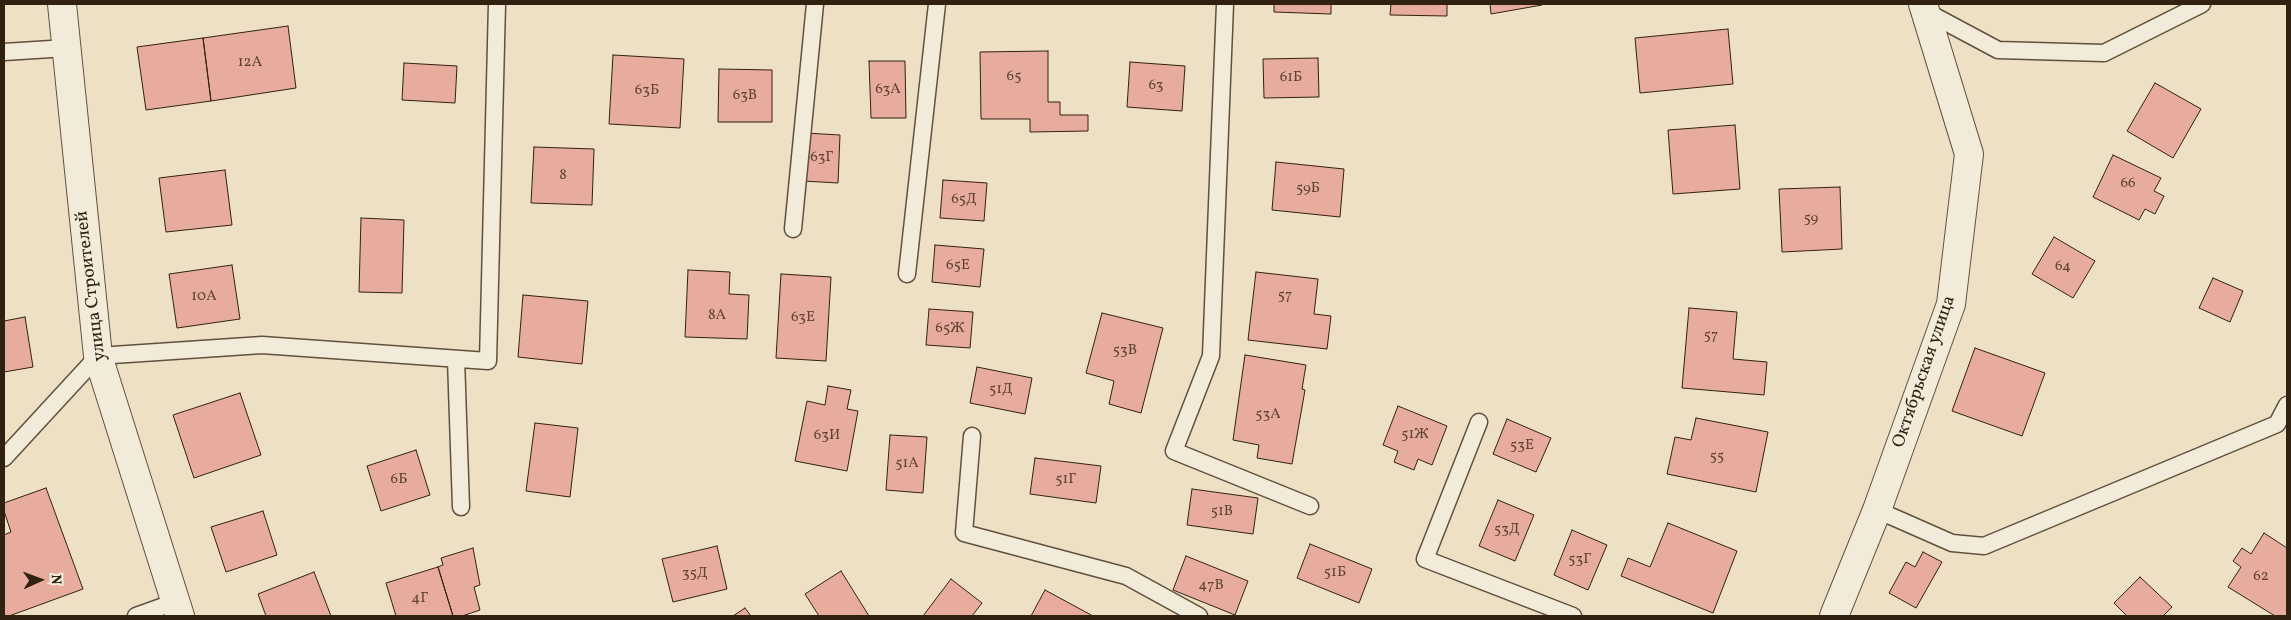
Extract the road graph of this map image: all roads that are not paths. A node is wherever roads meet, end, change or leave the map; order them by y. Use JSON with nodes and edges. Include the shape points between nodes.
{"nodes":[{"id":1,"x":62,"y":4,"type":"edge"},
{"id":2,"x":497,"y":4,"type":"edge"},
{"id":3,"x":814,"y":4,"type":"edge"},
{"id":4,"x":937,"y":4,"type":"edge"},
{"id":5,"x":1225,"y":4,"type":"edge"},
{"id":6,"x":2202,"y":4,"type":"edge"},
{"id":7,"x":1924,"y":7,"type":"edge"},
{"id":8,"x":66,"y":48,"type":"junction"},
{"id":9,"x":4,"y":52,"type":"edge"},
{"id":10,"x":793,"y":229,"type":"dead end"},
{"id":11,"x":908,"y":274,"type":"dead end"},
{"id":12,"x":98,"y":356,"type":"junction"},
{"id":13,"x":456,"y":359,"type":"junction"},
{"id":14,"x":2287,"y":405,"type":"edge"},
{"id":15,"x":1478,"y":422,"type":"dead end"},
{"id":16,"x":972,"y":436,"type":"dead end"},
{"id":17,"x":4,"y":458,"type":"edge"},
{"id":18,"x":1310,"y":506,"type":"dead end"},
{"id":19,"x":461,"y":508,"type":"dead end"},
{"id":20,"x":1877,"y":510,"type":"junction"},
{"id":21,"x":177,"y":609,"type":"edge"},
{"id":22,"x":136,"y":616,"type":"edge"},
{"id":23,"x":1198,"y":616,"type":"edge"},
{"id":24,"x":1573,"y":616,"type":"edge"},
{"id":25,"x":1834,"y":616,"type":"edge"}],
"edges":[{"from":1,"to":8,"type":"street","name":"улица Строителей"},
{"from":2,"to":13,"type":"lane","via":[[488,362]]},
{"from":3,"to":10,"type":"lane"},
{"from":4,"to":11,"type":"lane"},
{"from":5,"to":18,"type":"lane","via":[[1211,356],[1174,451]]},
{"from":6,"to":7,"type":"lane","via":[[2104,53],[1998,50]]},
{"from":7,"to":20,"type":"street","name":"Октябрьская улица","via":[[1969,154],[1951,304]]},
{"from":8,"to":9,"type":"lane"},
{"from":8,"to":12,"type":"street","name":"улица Строителей"},
{"from":12,"to":13,"type":"lane","via":[[262,345]]},
{"from":12,"to":17,"type":"lane"},
{"from":12,"to":21,"type":"street","name":"улица Строителей"},
{"from":13,"to":19,"type":"lane"},
{"from":14,"to":20,"type":"lane","via":[[2277,424],[1984,546],[1952,544]]},
{"from":15,"to":24,"type":"lane","via":[[1425,559]]},
{"from":16,"to":23,"type":"lane","via":[[964,533],[1126,576]]},
{"from":20,"to":25,"type":"street","name":"Октябрьская улица"},
{"from":21,"to":22,"type":"lane"}]}
